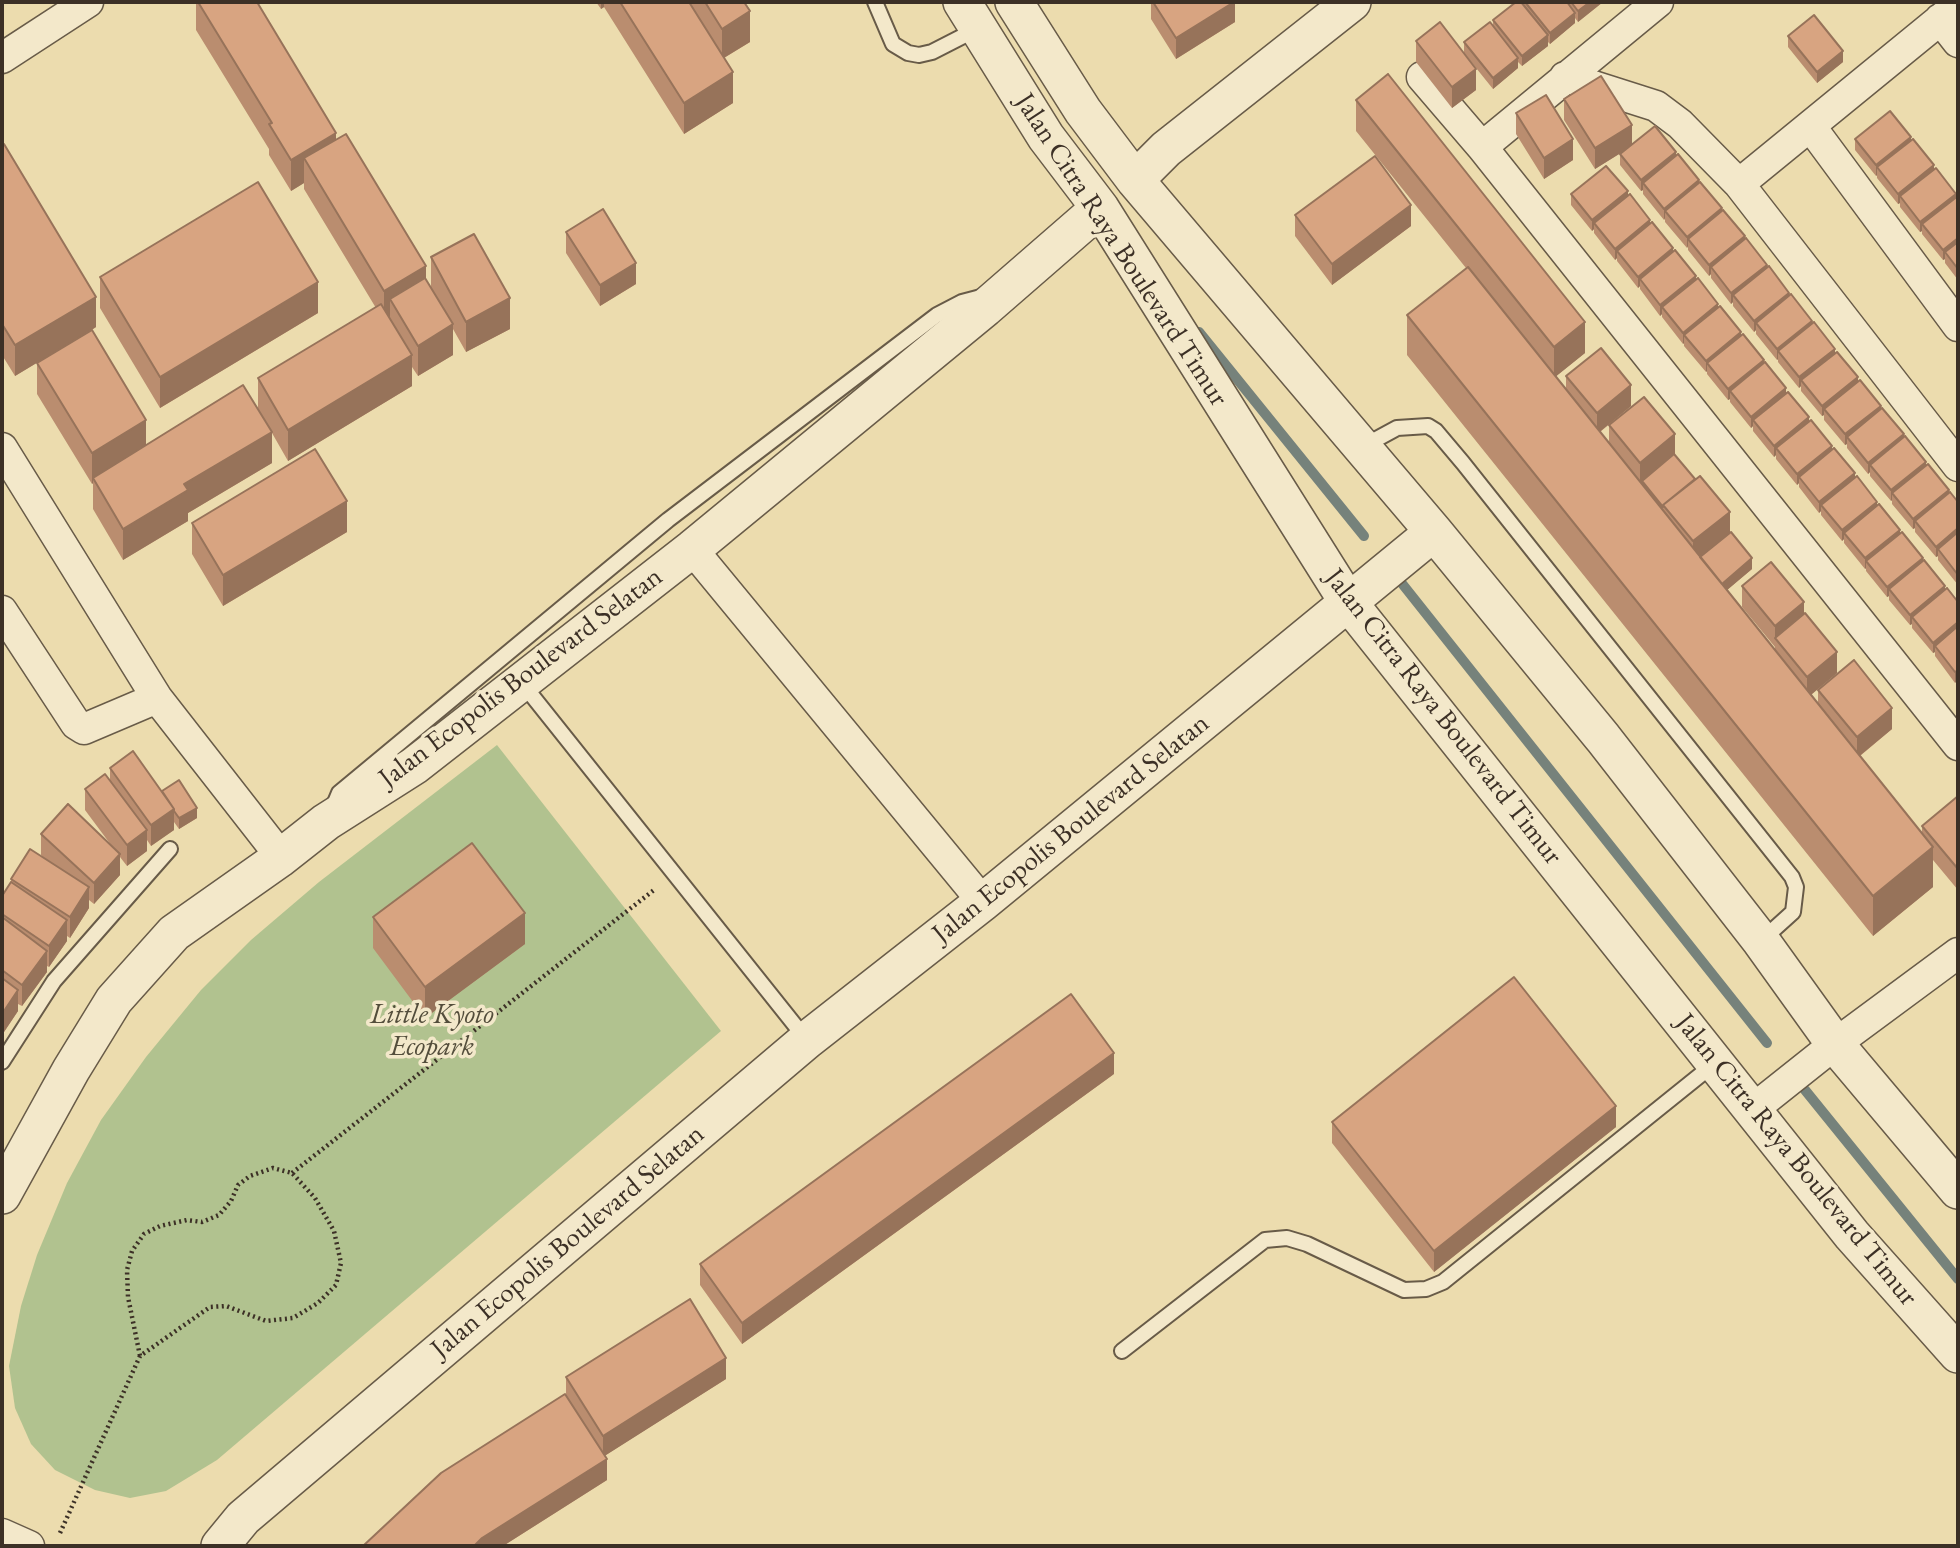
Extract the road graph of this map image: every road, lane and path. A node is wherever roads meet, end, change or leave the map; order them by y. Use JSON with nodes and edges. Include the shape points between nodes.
{"nodes":[{"id":1,"x":88,"y":2,"type":"edge"},
{"id":2,"x":875,"y":2,"type":"edge"},
{"id":3,"x":1014,"y":2,"type":"edge"},
{"id":4,"x":1352,"y":2,"type":"edge"},
{"id":5,"x":1658,"y":2,"type":"edge"},
{"id":6,"x":969,"y":15,"type":"edge"},
{"id":7,"x":1952,"y":22,"type":"edge"},
{"id":8,"x":2,"y":58,"type":"edge"},
{"id":9,"x":1422,"y":77,"type":"dead end"},
{"id":10,"x":1565,"y":77,"type":"junction"},
{"id":11,"x":1811,"y":127,"type":"junction"},
{"id":12,"x":1482,"y":147,"type":"junction"},
{"id":13,"x":1135,"y":180,"type":"junction"},
{"id":14,"x":1739,"y":184,"type":"junction"},
{"id":15,"x":1100,"y":208,"type":"junction"},
{"id":16,"x":1958,"y":326,"type":"edge"},
{"id":17,"x":1362,"y":447,"type":"junction"},
{"id":18,"x":2,"y":448,"type":"edge"},
{"id":19,"x":1958,"y":466,"type":"edge"},
{"id":20,"x":1434,"y":532,"type":"junction"},
{"id":21,"x":686,"y":541,"type":"junction"},
{"id":22,"x":1356,"y":596,"type":"junction"},
{"id":23,"x":2,"y":611,"type":"edge"},
{"id":24,"x":527,"y":689,"type":"junction"},
{"id":25,"x":157,"y":698,"type":"junction"},
{"id":26,"x":1953,"y":727,"type":"edge"},
{"id":27,"x":326,"y":822,"type":"junction"},
{"id":28,"x":170,"y":849,"type":"dead end"},
{"id":29,"x":279,"y":859,"type":"junction"},
{"id":30,"x":674,"y":874,"type":"junction"},
{"id":31,"x":983,"y":902,"type":"junction"},
{"id":32,"x":1761,"y":941,"type":"junction"},
{"id":33,"x":1958,"y":953,"type":"edge"},
{"id":34,"x":807,"y":1040,"type":"junction"},
{"id":35,"x":1822,"y":1055,"type":"junction"},
{"id":36,"x":2,"y":1062,"type":"edge"},
{"id":37,"x":1715,"y":1063,"type":"junction"},
{"id":38,"x":1760,"y":1104,"type":"junction"},
{"id":39,"x":292,"y":1173,"type":"junction"},
{"id":40,"x":1958,"y":1190,"type":"edge"},
{"id":41,"x":2,"y":1195,"type":"edge"},
{"id":42,"x":1122,"y":1351,"type":"dead end"},
{"id":43,"x":1958,"y":1354,"type":"edge"},
{"id":44,"x":140,"y":1356,"type":"junction"},
{"id":45,"x":2,"y":1534,"type":"edge"},
{"id":46,"x":29,"y":1546,"type":"edge"},
{"id":47,"x":54,"y":1546,"type":"edge"},
{"id":48,"x":220,"y":1546,"type":"edge"}],
"edges":[{"from":1,"to":8,"type":"street"},
{"from":2,"to":6,"type":"lane","via":[[893,44],[919,55],[932,52]]},
{"from":3,"to":13,"type":"street","name":"Jalan Citra Raya Boulevard Timur","via":[[1083,111]]},
{"from":4,"to":13,"type":"street","via":[[1166,149]]},
{"from":5,"to":10,"type":"street"},
{"from":6,"to":15,"type":"street","name":"Jalan Citra Raya Boulevard Timur","via":[[1046,137]]},
{"from":7,"to":11,"type":"street"},
{"from":9,"to":12,"type":"street"},
{"from":10,"to":12,"type":"street"},
{"from":10,"to":14,"type":"street","via":[[1656,106]]},
{"from":11,"to":14,"type":"street"},
{"from":11,"to":16,"type":"street"},
{"from":12,"to":26,"type":"street"},
{"from":13,"to":17,"type":"street","name":"Jalan Citra Raya Boulevard Timur"},
{"from":14,"to":19,"type":"street"},
{"from":15,"to":21,"type":"street","name":"Jalan Ecopolis Boulevard Selatan","via":[[1004,292]]},
{"from":15,"to":22,"type":"street","name":"Jalan Citra Raya Boulevard Timur"},
{"from":17,"to":20,"type":"street","name":"Jalan Citra Raya Boulevard Timur"},
{"from":17,"to":32,"type":"lane","via":[[1397,428],[1428,426],[1463,463],[1792,877],[1796,887],[1793,912]]},
{"from":18,"to":25,"type":"street"},
{"from":20,"to":22,"type":"street","name":"Jalan Ecopolis Boulevard Selatan"},
{"from":20,"to":32,"type":"street","name":"Jalan Citra Raya Boulevard Timur"},
{"from":21,"to":24,"type":"street","name":"Jalan Ecopolis Boulevard Selatan"},
{"from":21,"to":27,"type":"lane","via":[[339,793]]},
{"from":21,"to":31,"type":"street"},
{"from":22,"to":31,"type":"street","name":"Jalan Ecopolis Boulevard Selatan"},
{"from":22,"to":37,"type":"street","name":"Jalan Citra Raya Boulevard Timur"},
{"from":23,"to":25,"type":"street","via":[[76,724],[84,729]]},
{"from":24,"to":27,"type":"street","name":"Jalan Ecopolis Boulevard Selatan"},
{"from":24,"to":30,"type":"lane"},
{"from":25,"to":29,"type":"street"},
{"from":27,"to":29,"type":"street","name":"Jalan Ecopolis Boulevard Selatan"},
{"from":28,"to":36,"type":"lane","via":[[54,981]]},
{"from":29,"to":41,"type":"street","name":"Jalan Ecopolis Boulevard Selatan","via":[[174,933],[114,1000]]},
{"from":30,"to":34,"type":"lane"},
{"from":30,"to":39,"type":"path"},
{"from":31,"to":34,"type":"street","name":"Jalan Ecopolis Boulevard Selatan"},
{"from":32,"to":35,"type":"street","name":"Jalan Citra Raya Boulevard Timur"},
{"from":33,"to":35,"type":"street"},
{"from":34,"to":48,"type":"street","name":"Jalan Ecopolis Boulevard Selatan","via":[[243,1518]]},
{"from":35,"to":38,"type":"street"},
{"from":35,"to":40,"type":"street","name":"Jalan Citra Raya Boulevard Timur"},
{"from":37,"to":38,"type":"street","name":"Jalan Citra Raya Boulevard Timur"},
{"from":37,"to":42,"type":"lane","via":[[1443,1282],[1404,1290],[1307,1244],[1287,1238],[1265,1240]]},
{"from":38,"to":43,"type":"street","name":"Jalan Citra Raya Boulevard Timur","via":[[1852,1235]]},
{"from":39,"to":44,"type":"path","via":[[273,1168],[250,1175],[219,1215],[202,1222],[160,1226],[144,1234],[132,1251],[127,1270]]},
{"from":39,"to":44,"type":"path","via":[[315,1198],[334,1231],[341,1263],[336,1285],[293,1318],[265,1321],[226,1306],[209,1307]]},
{"from":44,"to":47,"type":"path"},
{"from":45,"to":46,"type":"street"}]}
